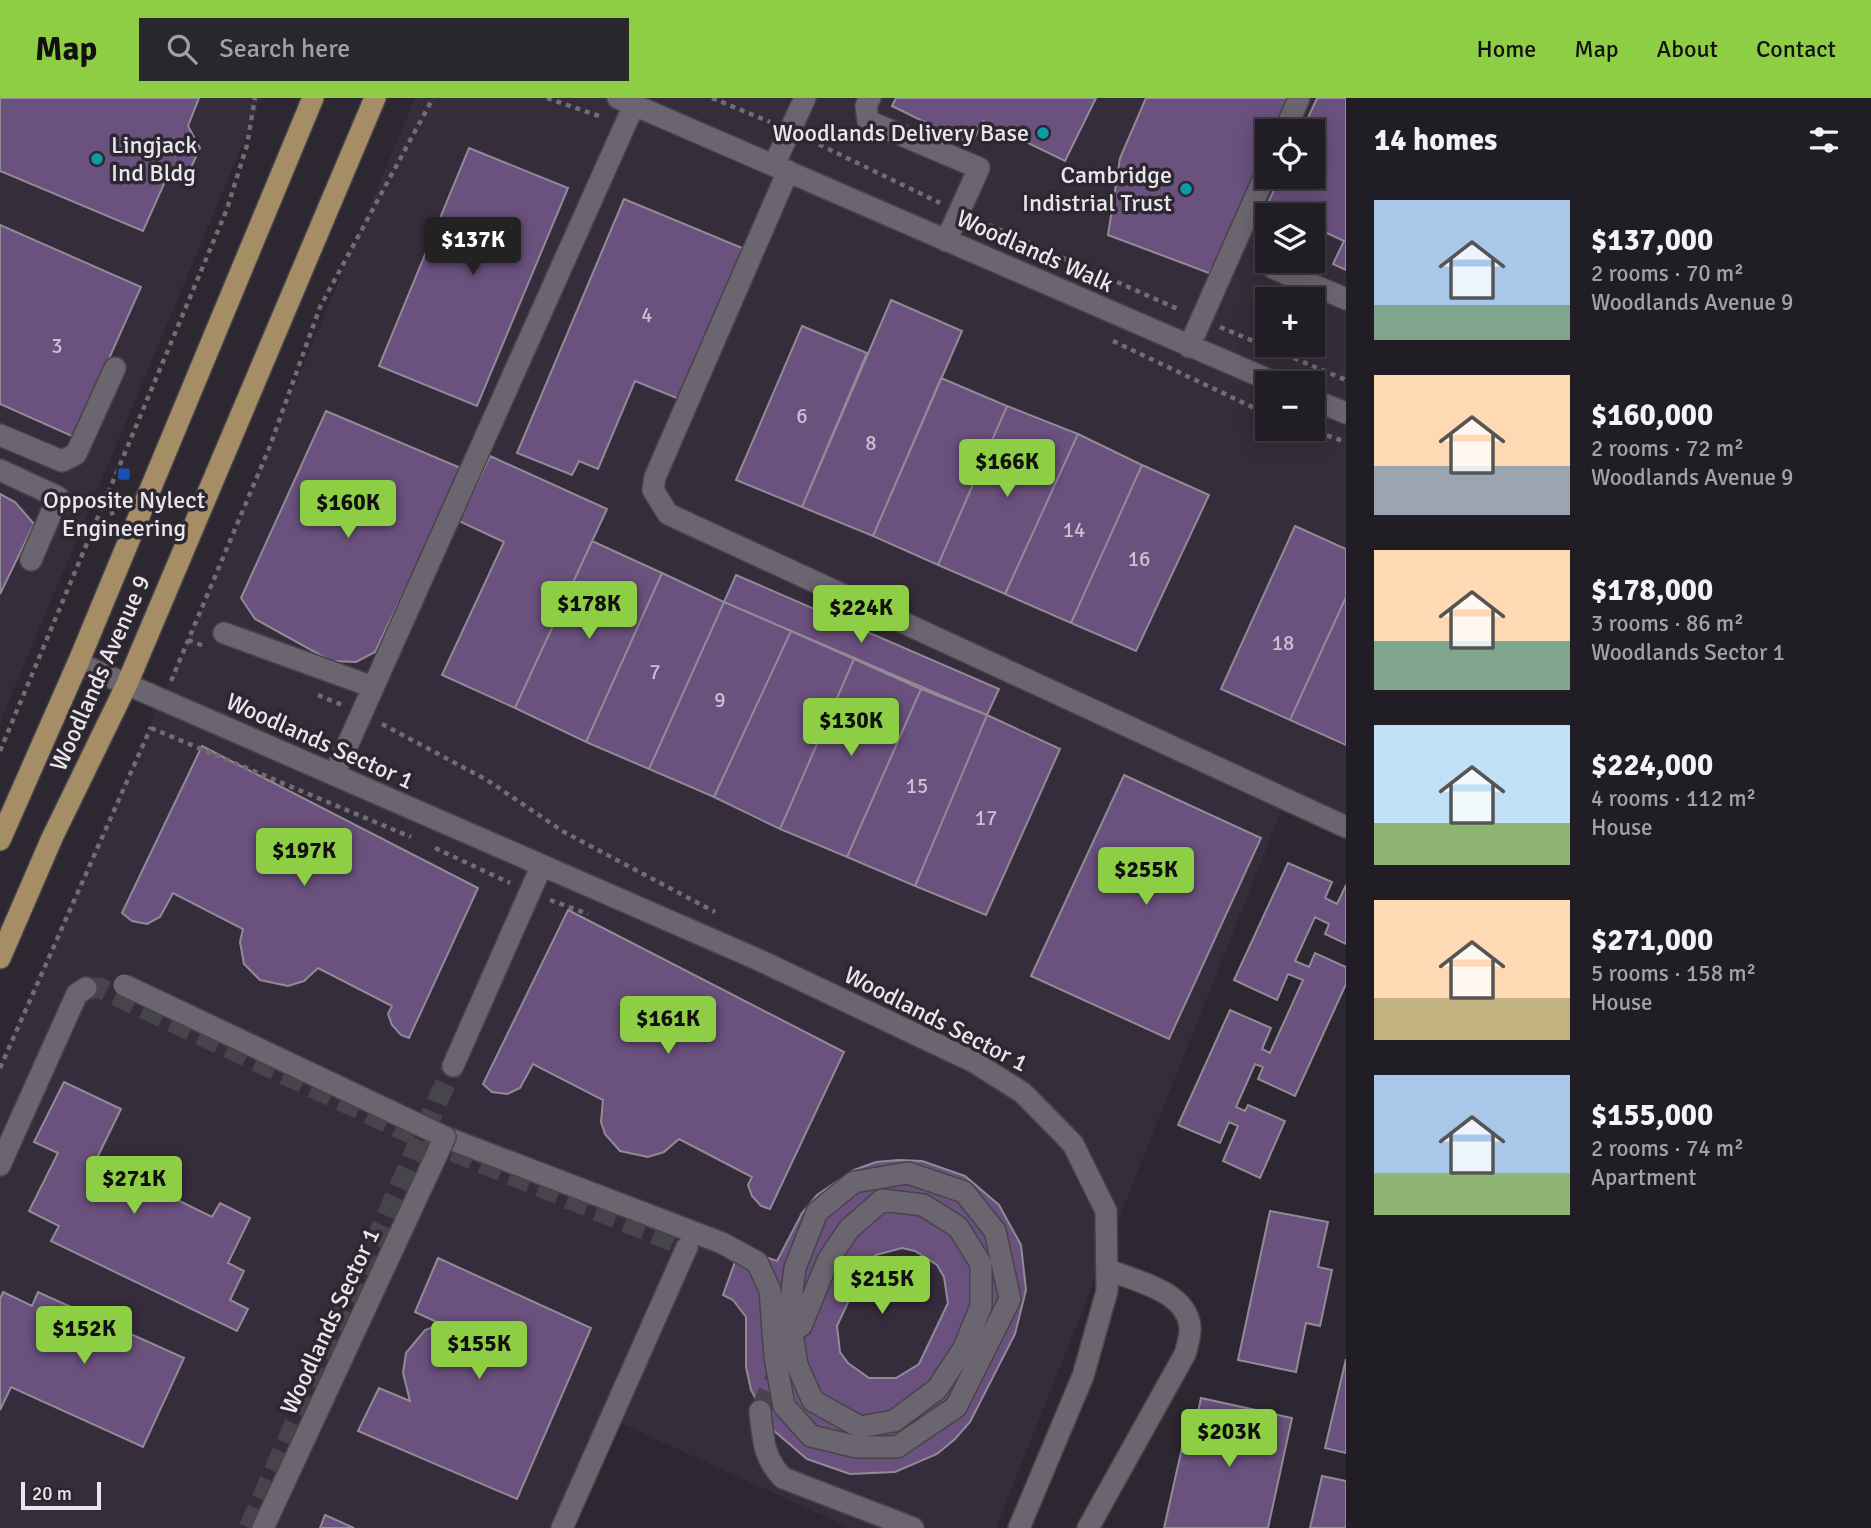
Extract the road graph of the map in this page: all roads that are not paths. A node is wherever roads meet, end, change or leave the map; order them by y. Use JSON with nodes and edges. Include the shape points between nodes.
{"nodes":[{"id":1,"x":302,"y":98,"type":"edge"},
{"id":2,"x":313,"y":98,"type":"edge"},
{"id":3,"x":375,"y":98,"type":"edge"},
{"id":4,"x":805,"y":98,"type":"edge"},
{"id":5,"x":870,"y":98,"type":"edge"},
{"id":6,"x":1299,"y":98,"type":"edge"},
{"id":7,"x":626,"y":101,"type":"edge"},
{"id":8,"x":1290,"y":119,"type":"edge"},
{"id":9,"x":304,"y":120,"type":"junction"},
{"id":10,"x":781,"y":168,"type":"junction"},
{"id":11,"x":1259,"y":189,"type":"edge"},
{"id":12,"x":946,"y":241,"type":"junction"},
{"id":13,"x":1285,"y":273,"type":"edge"},
{"id":14,"x":1346,"y":299,"type":"edge"},
{"id":15,"x":1189,"y":347,"type":"junction"},
{"id":16,"x":115,"y":368,"type":"dead end"},
{"id":17,"x":1255,"y":374,"type":"edge"},
{"id":18,"x":1325,"y":404,"type":"edge"},
{"id":19,"x":1346,"y":413,"type":"edge"},
{"id":20,"x":0,"y":435,"type":"edge"},
{"id":21,"x":0,"y":471,"type":"edge"},
{"id":22,"x":31,"y":560,"type":"dead end"},
{"id":23,"x":219,"y":642,"type":"road end"},
{"id":24,"x":78,"y":663,"type":"junction"},
{"id":25,"x":127,"y":684,"type":"junction"},
{"id":26,"x":373,"y":687,"type":"junction"},
{"id":27,"x":334,"y":775,"type":"junction"},
{"id":28,"x":1346,"y":827,"type":"edge"},
{"id":29,"x":0,"y":840,"type":"edge"},
{"id":30,"x":541,"y":867,"type":"junction"},
{"id":31,"x":0,"y":958,"type":"edge"},
{"id":32,"x":124,"y":985,"type":"dead end"},
{"id":33,"x":86,"y":988,"type":"dead end"},
{"id":34,"x":453,"y":1066,"type":"tunnel mouth"},
{"id":35,"x":445,"y":1137,"type":"junction"},
{"id":36,"x":0,"y":1166,"type":"edge"},
{"id":37,"x":687,"y":1247,"type":"dead end"},
{"id":38,"x":1107,"y":1269,"type":"junction"},
{"id":39,"x":801,"y":1326,"type":"dead end"},
{"id":40,"x":760,"y":1411,"type":"tunnel mouth"},
{"id":41,"x":263,"y":1528,"type":"edge"},
{"id":42,"x":562,"y":1528,"type":"edge"},
{"id":43,"x":913,"y":1528,"type":"edge"},
{"id":44,"x":1019,"y":1528,"type":"edge"},
{"id":45,"x":1088,"y":1528,"type":"edge"}],
"edges":[{"from":1,"to":9,"type":"main road"},
{"from":2,"to":9,"type":"main road","name":"Woodlands Avenue 9"},
{"from":3,"to":25,"type":"main road","name":"Woodlands Avenue 9"},
{"from":4,"to":10,"type":"street","via":[[790,130]]},
{"from":5,"to":12,"type":"street","via":[[866,106],[869,121],[979,167]]},
{"from":6,"to":8,"type":"street"},
{"from":7,"to":10,"type":"street","name":"Woodlands Walk"},
{"from":7,"to":26,"type":"street"},
{"from":9,"to":24,"type":"main road","name":"Woodlands Avenue 9"},
{"from":10,"to":12,"type":"street","name":"Woodlands Walk"},
{"from":10,"to":28,"type":"street","via":[[655,477],[653,490],[662,508]]},
{"from":11,"to":15,"type":"street"},
{"from":12,"to":15,"type":"street","name":"Woodlands Walk"},
{"from":13,"to":14,"type":"street"},
{"from":15,"to":17,"type":"street","name":"Woodlands Walk"},
{"from":16,"to":20,"type":"street","via":[[70,459],[62,461]]},
{"from":18,"to":19,"type":"street"},
{"from":21,"to":22,"type":"street","via":[[58,497]]},
{"from":23,"to":26,"type":"street"},
{"from":24,"to":25,"type":"street","name":"Woodlands Sector 1"},
{"from":24,"to":29,"type":"main road","name":"Woodlands Avenue 9"},
{"from":25,"to":27,"type":"street","name":"Woodlands Sector 1"},
{"from":25,"to":31,"type":"main road","name":"Woodlands Avenue 9"},
{"from":26,"to":27,"type":"street"},
{"from":27,"to":30,"type":"street","name":"Woodlands Sector 1"},
{"from":30,"to":34,"type":"street"},
{"from":30,"to":38,"type":"street","name":"Woodlands Sector 1","via":[[774,967],[974,1062],[1023,1093],[1073,1144],[1106,1211]]},
{"from":32,"to":35,"type":"street","bridge":true},
{"from":33,"to":36,"type":"street","via":[[77,994]]},
{"from":35,"to":39,"type":"street","via":[[722,1243],[757,1262],[771,1290],[784,1406],[811,1436],[858,1447],[897,1447],[956,1407],[1010,1299],[995,1231],[964,1192],[908,1172],[854,1182],[817,1212],[795,1268],[789,1316],[797,1365],[813,1401],[860,1427],[894,1421],[937,1389],[964,1348],[981,1306],[981,1264],[958,1227],[923,1205],[882,1200],[849,1229],[828,1260]]},
{"from":35,"to":41,"type":"street","name":"Woodlands Sector 1","bridge":true},
{"from":37,"to":42,"type":"street"},
{"from":38,"to":44,"type":"street","name":"Woodlands Sector 1","via":[[1107,1291],[1083,1376]]},
{"from":38,"to":45,"type":"street","via":[[1176,1298],[1191,1328],[1185,1354]]},
{"from":40,"to":43,"type":"street","via":[[763,1446],[770,1464],[783,1478]]}]}
